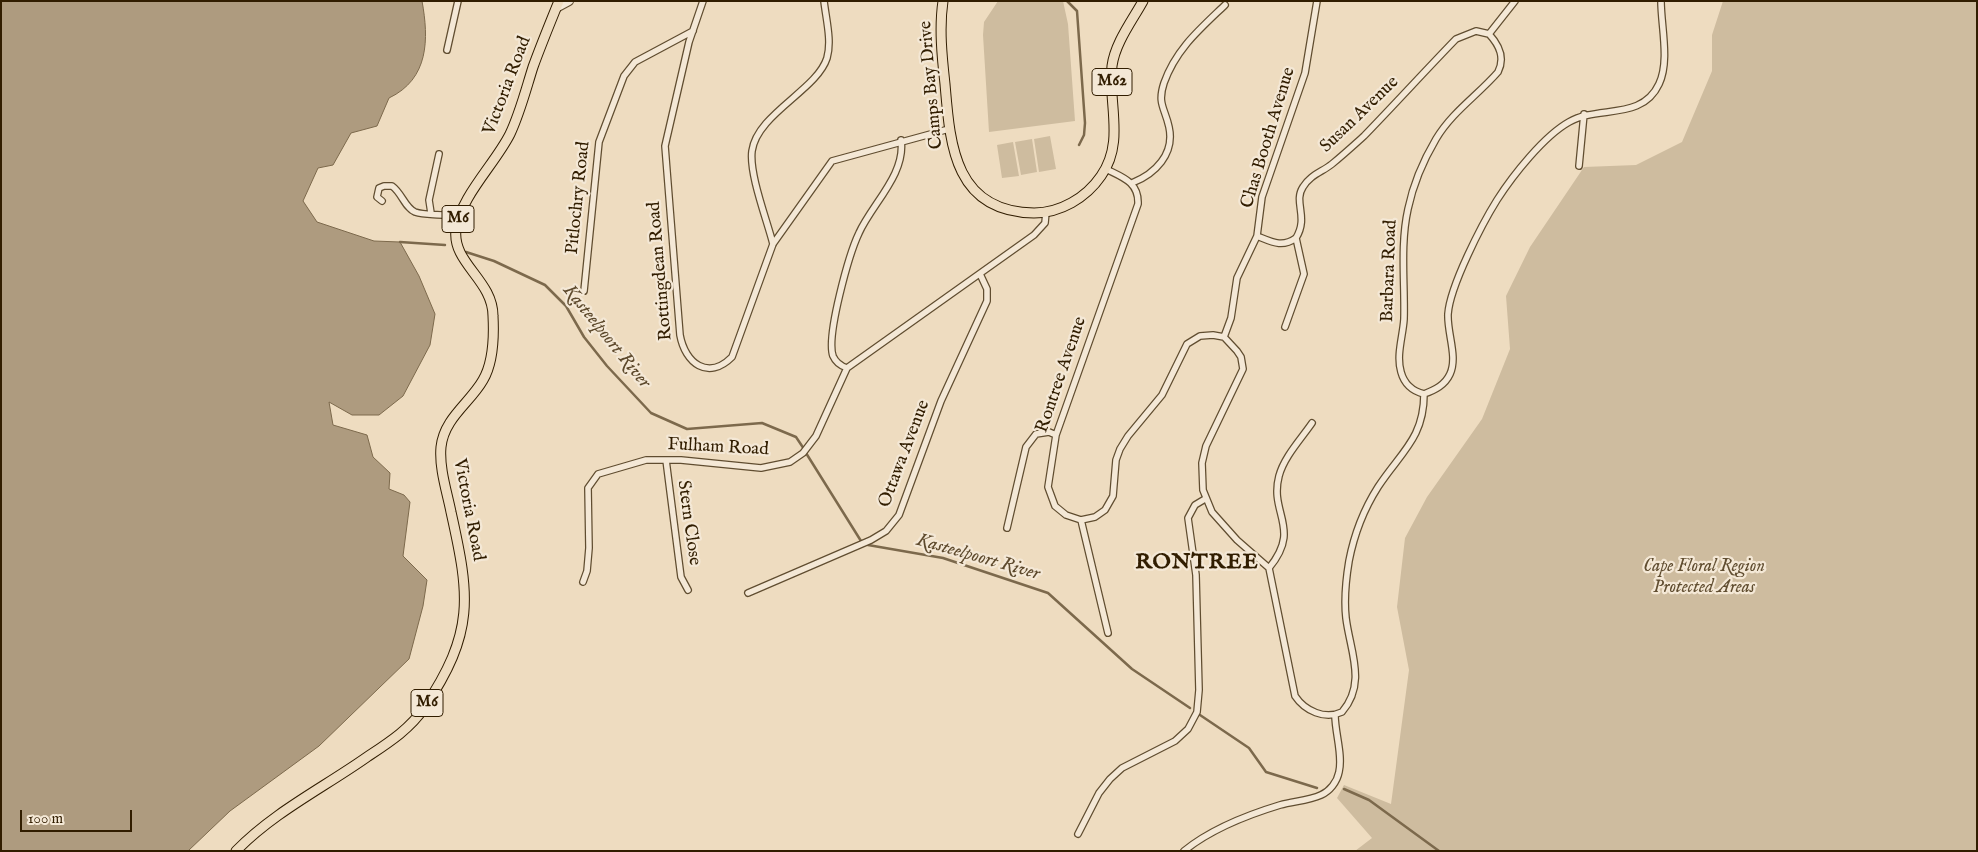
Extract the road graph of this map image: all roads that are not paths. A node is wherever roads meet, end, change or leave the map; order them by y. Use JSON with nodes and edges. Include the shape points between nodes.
{"nodes":[{"id":1,"x":458,"y":1,"type":"edge"},
{"id":2,"x":570,"y":1,"type":"edge"},
{"id":3,"x":703,"y":1,"type":"edge"},
{"id":4,"x":824,"y":1,"type":"edge"},
{"id":5,"x":943,"y":1,"type":"edge"},
{"id":6,"x":1143,"y":1,"type":"edge"},
{"id":7,"x":1317,"y":1,"type":"edge"},
{"id":8,"x":1515,"y":1,"type":"edge"},
{"id":9,"x":1661,"y":1,"type":"edge"},
{"id":10,"x":557,"y":4,"type":"edge"},
{"id":11,"x":1225,"y":5,"type":"dead end"},
{"id":12,"x":693,"y":31,"type":"junction"},
{"id":13,"x":1489,"y":34,"type":"junction"},
{"id":14,"x":447,"y":50,"type":"dead end"},
{"id":15,"x":1584,"y":114,"type":"junction"},
{"id":16,"x":949,"y":129,"type":"junction"},
{"id":17,"x":902,"y":140,"type":"junction"},
{"id":18,"x":439,"y":154,"type":"dead end"},
{"id":19,"x":1579,"y":166,"type":"dead end"},
{"id":20,"x":1106,"y":169,"type":"junction"},
{"id":21,"x":1132,"y":183,"type":"junction"},
{"id":22,"x":382,"y":201,"type":"dead end"},
{"id":23,"x":1046,"y":212,"type":"junction"},
{"id":24,"x":431,"y":213,"type":"junction"},
{"id":25,"x":458,"y":220,"type":"junction"},
{"id":26,"x":1257,"y":236,"type":"junction"},
{"id":27,"x":1296,"y":238,"type":"junction"},
{"id":28,"x":773,"y":244,"type":"junction"},
{"id":29,"x":980,"y":274,"type":"junction"},
{"id":30,"x":584,"y":291,"type":"dead end"},
{"id":31,"x":1285,"y":327,"type":"dead end"},
{"id":32,"x":1224,"y":337,"type":"junction"},
{"id":33,"x":847,"y":368,"type":"junction"},
{"id":34,"x":1424,"y":394,"type":"junction"},
{"id":35,"x":1312,"y":423,"type":"dead end"},
{"id":36,"x":1056,"y":435,"type":"junction"},
{"id":37,"x":666,"y":460,"type":"junction"},
{"id":38,"x":1205,"y":499,"type":"junction"},
{"id":39,"x":1081,"y":520,"type":"junction"},
{"id":40,"x":1007,"y":528,"type":"dead end"},
{"id":41,"x":1268,"y":568,"type":"junction"},
{"id":42,"x":583,"y":582,"type":"dead end"},
{"id":43,"x":688,"y":590,"type":"dead end"},
{"id":44,"x":748,"y":593,"type":"dead end"},
{"id":45,"x":1108,"y":633,"type":"dead end"},
{"id":46,"x":1335,"y":715,"type":"junction"},
{"id":47,"x":1078,"y":834,"type":"dead end"},
{"id":48,"x":236,"y":851,"type":"edge"},
{"id":49,"x":1184,"y":851,"type":"edge"}],
"edges":[{"from":1,"to":14,"type":"street"},
{"from":2,"to":10,"type":"street"},
{"from":3,"to":12,"type":"street","name":"Rottingdean Road"},
{"from":4,"to":28,"type":"street","via":[[829,49],[824,65],[760,131],[753,145],[752,164]]},
{"from":5,"to":16,"type":"main road","name":"Camps Bay Drive","number":"M62","via":[[941,26]]},
{"from":6,"to":20,"type":"main road","name":"Camps Bay Drive","number":"M62","via":[[1115,55],[1112,79],[1115,135]]},
{"from":7,"to":26,"type":"street","name":"Chas Booth Avenue","via":[[1306,73],[1262,197]]},
{"from":8,"to":13,"type":"street"},
{"from":9,"to":15,"type":"street","via":[[1663,64],[1655,90],[1633,108]]},
{"from":10,"to":25,"type":"main road","name":"Victoria Road","number":"M6","via":[[511,132]]},
{"from":11,"to":21,"type":"street","via":[[1180,50],[1170,67],[1160,99],[1169,128],[1168,149],[1148,177]]},
{"from":12,"to":28,"type":"street","name":"Rottingdean Road","via":[[665,146],[680,335],[685,353],[693,363],[715,367],[732,357]]},
{"from":12,"to":30,"type":"street","name":"Pitlochry Road","via":[[635,62],[624,76],[598,142]]},
{"from":13,"to":27,"type":"street","name":"Susan Avenue","via":[[1476,31],[1456,38],[1363,136],[1307,182],[1300,198],[1303,222]]},
{"from":13,"to":34,"type":"street","name":"Barbara Road","via":[[1500,52],[1501,66],[1454,115],[1436,139],[1417,180],[1408,212],[1404,247],[1404,321],[1399,362],[1409,387]]},
{"from":15,"to":19,"type":"street"},
{"from":15,"to":34,"type":"street","via":[[1566,123],[1542,146],[1509,184],[1485,219],[1450,303],[1451,373],[1442,386]]},
{"from":16,"to":17,"type":"street","name":"Rottingdean Road"},
{"from":16,"to":23,"type":"main road","name":"Camps Bay Drive","number":"M62","via":[[958,167],[982,196],[1011,210]]},
{"from":17,"to":28,"type":"street","name":"Rottingdean Road","via":[[832,160]]},
{"from":17,"to":33,"type":"street","via":[[898,168],[863,224],[853,248],[833,328],[833,355],[836,362]]},
{"from":18,"to":24,"type":"street","via":[[429,200]]},
{"from":20,"to":21,"type":"street"},
{"from":20,"to":23,"type":"main road","name":"Camps Bay Drive","number":"M62","via":[[1083,195],[1061,208]]},
{"from":21,"to":36,"type":"street","name":"Rontree Avenue","via":[[1138,204]]},
{"from":22,"to":24,"type":"street","via":[[377,197],[379,188],[392,186],[402,195],[408,208]]},
{"from":23,"to":29,"type":"street","via":[[1045,223],[1039,231]]},
{"from":24,"to":25,"type":"street"},
{"from":25,"to":48,"type":"main road","name":"Victoria Road","number":"M6","via":[[457,246],[488,290],[494,315],[487,372],[479,387],[452,419],[441,444],[445,483],[465,587],[463,628],[452,659],[422,711],[395,738],[266,824]]},
{"from":26,"to":27,"type":"street","via":[[1277,244]]},
{"from":26,"to":32,"type":"street","name":"Chas Booth Avenue","via":[[1237,278],[1231,318]]},
{"from":27,"to":31,"type":"street","via":[[1304,274]]},
{"from":29,"to":33,"type":"street"},
{"from":29,"to":44,"type":"street","name":"Ottawa Avenue","via":[[987,289],[987,301],[941,401],[899,515],[886,531],[871,540]]},
{"from":32,"to":38,"type":"street","via":[[1241,357],[1242,369],[1206,446],[1201,471]]},
{"from":32,"to":39,"type":"street","via":[[1200,336],[1183,348],[1162,395],[1120,449],[1111,504],[1101,514]]},
{"from":33,"to":37,"type":"street","name":"Fulham Road","via":[[816,436],[803,453],[790,462],[761,468]]},
{"from":34,"to":46,"type":"street","via":[[1423,415],[1417,433],[1377,489],[1356,534],[1349,562],[1346,616],[1356,682],[1347,706]]},
{"from":35,"to":41,"type":"street","via":[[1280,474],[1277,494],[1284,542]]},
{"from":36,"to":39,"type":"street","name":"Rontree Avenue","via":[[1048,487],[1050,495],[1060,511]]},
{"from":36,"to":40,"type":"street","via":[[1049,432],[1036,434],[1026,447]]},
{"from":37,"to":42,"type":"street","name":"Fulham Road","via":[[646,460],[617,467],[598,474],[590,483],[587,494],[588,560]]},
{"from":37,"to":43,"type":"street","name":"Stern Close","via":[[681,577]]},
{"from":38,"to":41,"type":"street","via":[[1224,526]]},
{"from":38,"to":47,"type":"street","via":[[1192,509],[1188,523],[1196,575],[1197,712],[1188,729],[1175,742],[1122,768],[1110,778]]},
{"from":39,"to":45,"type":"street"},
{"from":41,"to":46,"type":"street","via":[[1295,696],[1299,703],[1314,711]]},
{"from":46,"to":49,"type":"street","via":[[1340,766],[1338,778],[1331,788],[1313,798],[1280,805],[1227,825],[1202,837]]}]}
